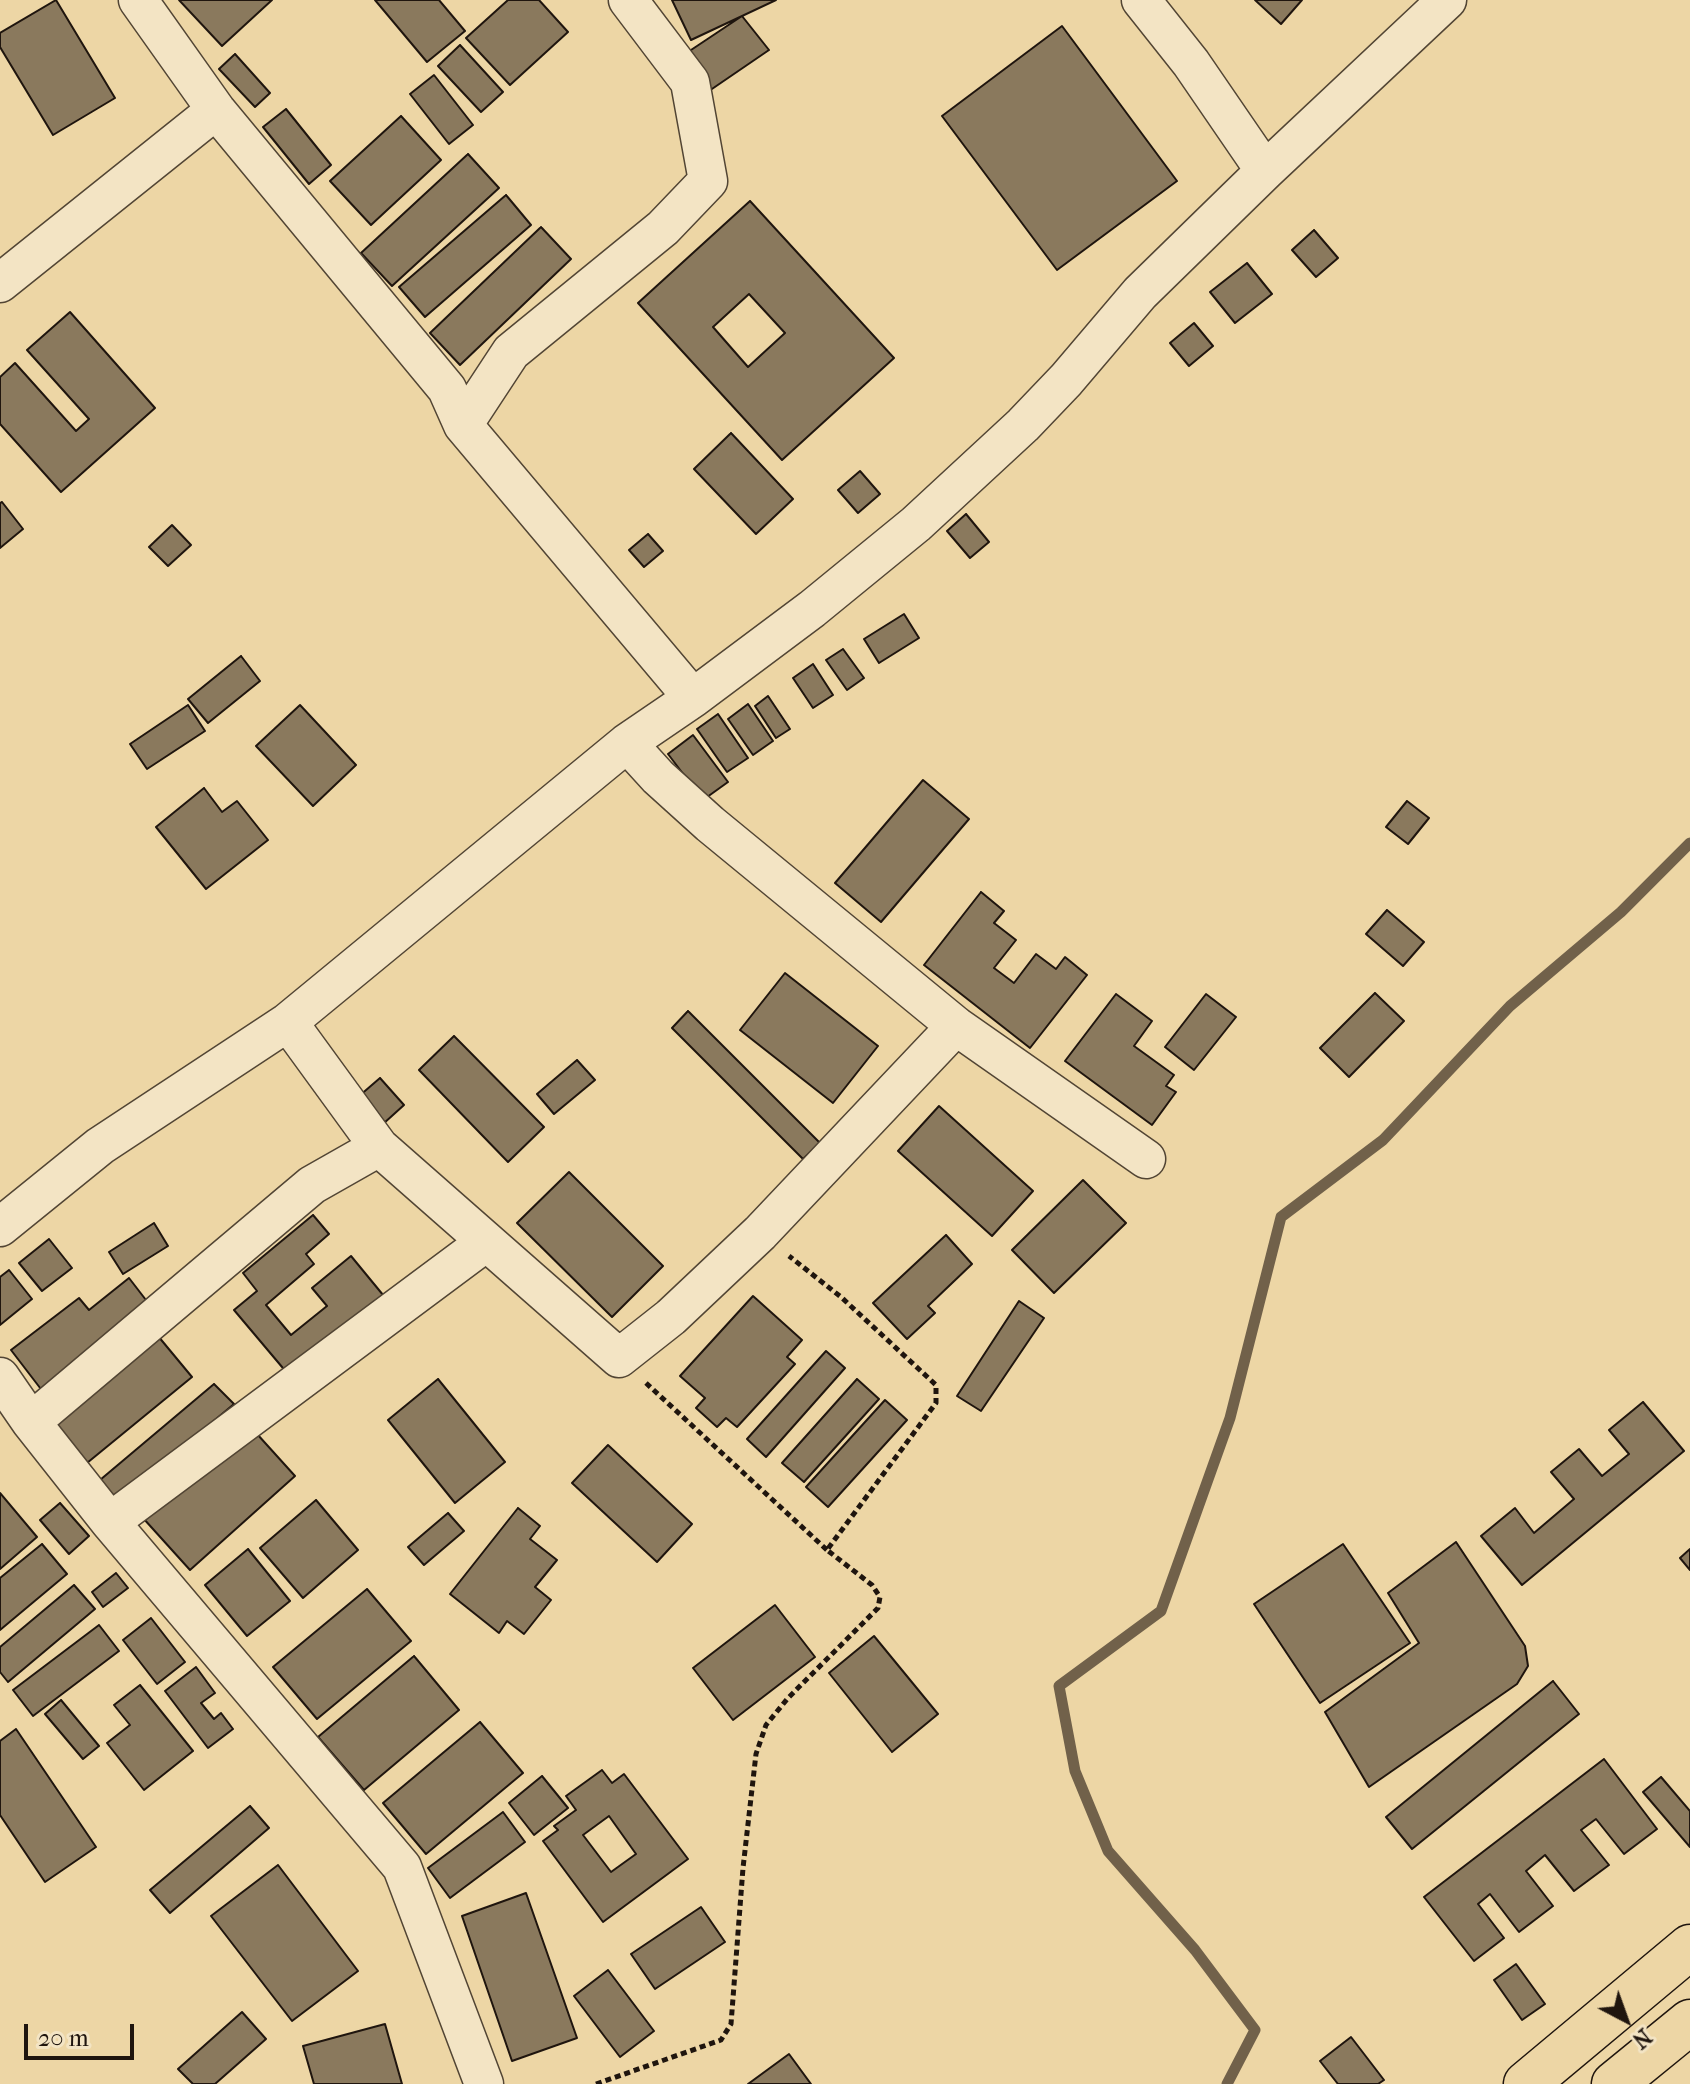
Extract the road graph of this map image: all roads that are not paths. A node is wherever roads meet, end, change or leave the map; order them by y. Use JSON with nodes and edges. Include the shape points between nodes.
{"nodes":[{"id":1,"x":138,"y":0,"type":"edge"},
{"id":2,"x":628,"y":0,"type":"edge"},
{"id":3,"x":1141,"y":0,"type":"edge"},
{"id":4,"x":1447,"y":0,"type":"edge"},
{"id":5,"x":216,"y":110,"type":"junction"},
{"id":6,"x":1265,"y":171,"type":"junction"},
{"id":7,"x":0,"y":283,"type":"edge"},
{"id":8,"x":511,"y":352,"type":"junction"},
{"id":9,"x":447,"y":389,"type":"junction"},
{"id":10,"x":463,"y":425,"type":"junction"},
{"id":11,"x":693,"y":698,"type":"junction"},
{"id":12,"x":627,"y":743,"type":"junction"},
{"id":13,"x":288,"y":1022,"type":"junction"},
{"id":14,"x":956,"y":1026,"type":"junction"},
{"id":15,"x":379,"y":1147,"type":"junction"},
{"id":16,"x":1146,"y":1159,"type":"dead end"},
{"id":17,"x":0,"y":1227,"type":"edge"},
{"id":18,"x":486,"y":1242,"type":"junction"},
{"id":19,"x":0,"y":1377,"type":"edge"},
{"id":20,"x":31,"y":1422,"type":"junction"},
{"id":21,"x":110,"y":1522,"type":"junction"},
{"id":22,"x":1690,"y":1947,"type":"edge"},
{"id":23,"x":1690,"y":2022,"type":"edge"},
{"id":24,"x":484,"y":2084,"type":"edge"},
{"id":25,"x":1526,"y":2084,"type":"edge"},
{"id":26,"x":1614,"y":2084,"type":"edge"}],
"edges":[{"from":1,"to":5,"type":"street"},
{"from":2,"to":8,"type":"street","via":[[690,82],[708,181],[663,228]]},
{"from":3,"to":6,"type":"street"},
{"from":4,"to":6,"type":"street"},
{"from":5,"to":7,"type":"street"},
{"from":5,"to":9,"type":"street"},
{"from":6,"to":11,"type":"street","via":[[1140,293],[1023,425],[916,524]]},
{"from":8,"to":9,"type":"street"},
{"from":8,"to":10,"type":"street"},
{"from":9,"to":10,"type":"street"},
{"from":10,"to":11,"type":"street"},
{"from":11,"to":12,"type":"street"},
{"from":12,"to":13,"type":"street"},
{"from":12,"to":14,"type":"street","via":[[710,824]]},
{"from":13,"to":15,"type":"street"},
{"from":13,"to":17,"type":"street","via":[[100,1146]]},
{"from":14,"to":16,"type":"street"},
{"from":14,"to":18,"type":"street","via":[[760,1233],[619,1358]]},
{"from":15,"to":18,"type":"street"},
{"from":15,"to":20,"type":"street","via":[[312,1185]]},
{"from":18,"to":21,"type":"street"},
{"from":19,"to":20,"type":"street"},
{"from":20,"to":21,"type":"street"},
{"from":21,"to":24,"type":"street","via":[[402,1867]]},
{"from":22,"to":25,"type":"main road"},
{"from":23,"to":26,"type":"main road"}]}
